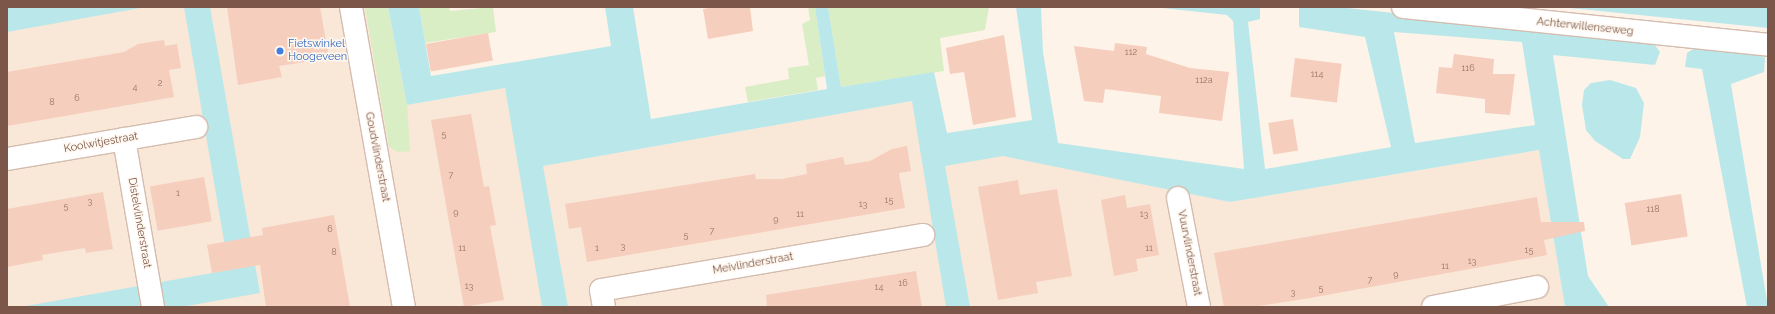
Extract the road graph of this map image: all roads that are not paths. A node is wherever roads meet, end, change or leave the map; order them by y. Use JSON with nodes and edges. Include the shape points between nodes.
{"nodes":[{"id":1,"x":351,"y":7,"type":"edge"},
{"id":2,"x":1403,"y":7,"type":"edge"},
{"id":3,"x":1768,"y":45,"type":"edge"},
{"id":4,"x":196,"y":127,"type":"dead end"},
{"id":5,"x":124,"y":139,"type":"junction"},
{"id":6,"x":7,"y":159,"type":"edge"},
{"id":7,"x":1178,"y":198,"type":"dead end"},
{"id":8,"x":923,"y":234,"type":"dead end"},
{"id":9,"x":1537,"y":287,"type":"dead end"},
{"id":10,"x":153,"y":307,"type":"edge"},
{"id":11,"x":404,"y":307,"type":"edge"},
{"id":12,"x":604,"y":307,"type":"edge"},
{"id":13,"x":1199,"y":307,"type":"edge"},
{"id":14,"x":1432,"y":307,"type":"edge"}],
"edges":[{"from":1,"to":11,"type":"street","name":"Goudvlinderstraat"},
{"from":2,"to":3,"type":"street","name":"Achterwillenseweg"},
{"from":4,"to":5,"type":"street","name":"Koolwitjestraat"},
{"from":5,"to":6,"type":"street","name":"Koolwitjestraat"},
{"from":5,"to":10,"type":"street","name":"Distelvlinderstraat"},
{"from":7,"to":13,"type":"street","name":"Vuurvlinderstraat"},
{"from":8,"to":12,"type":"street","name":"Meivlinderstraat","via":[[601,290]]},
{"from":9,"to":14,"type":"street"}]}
